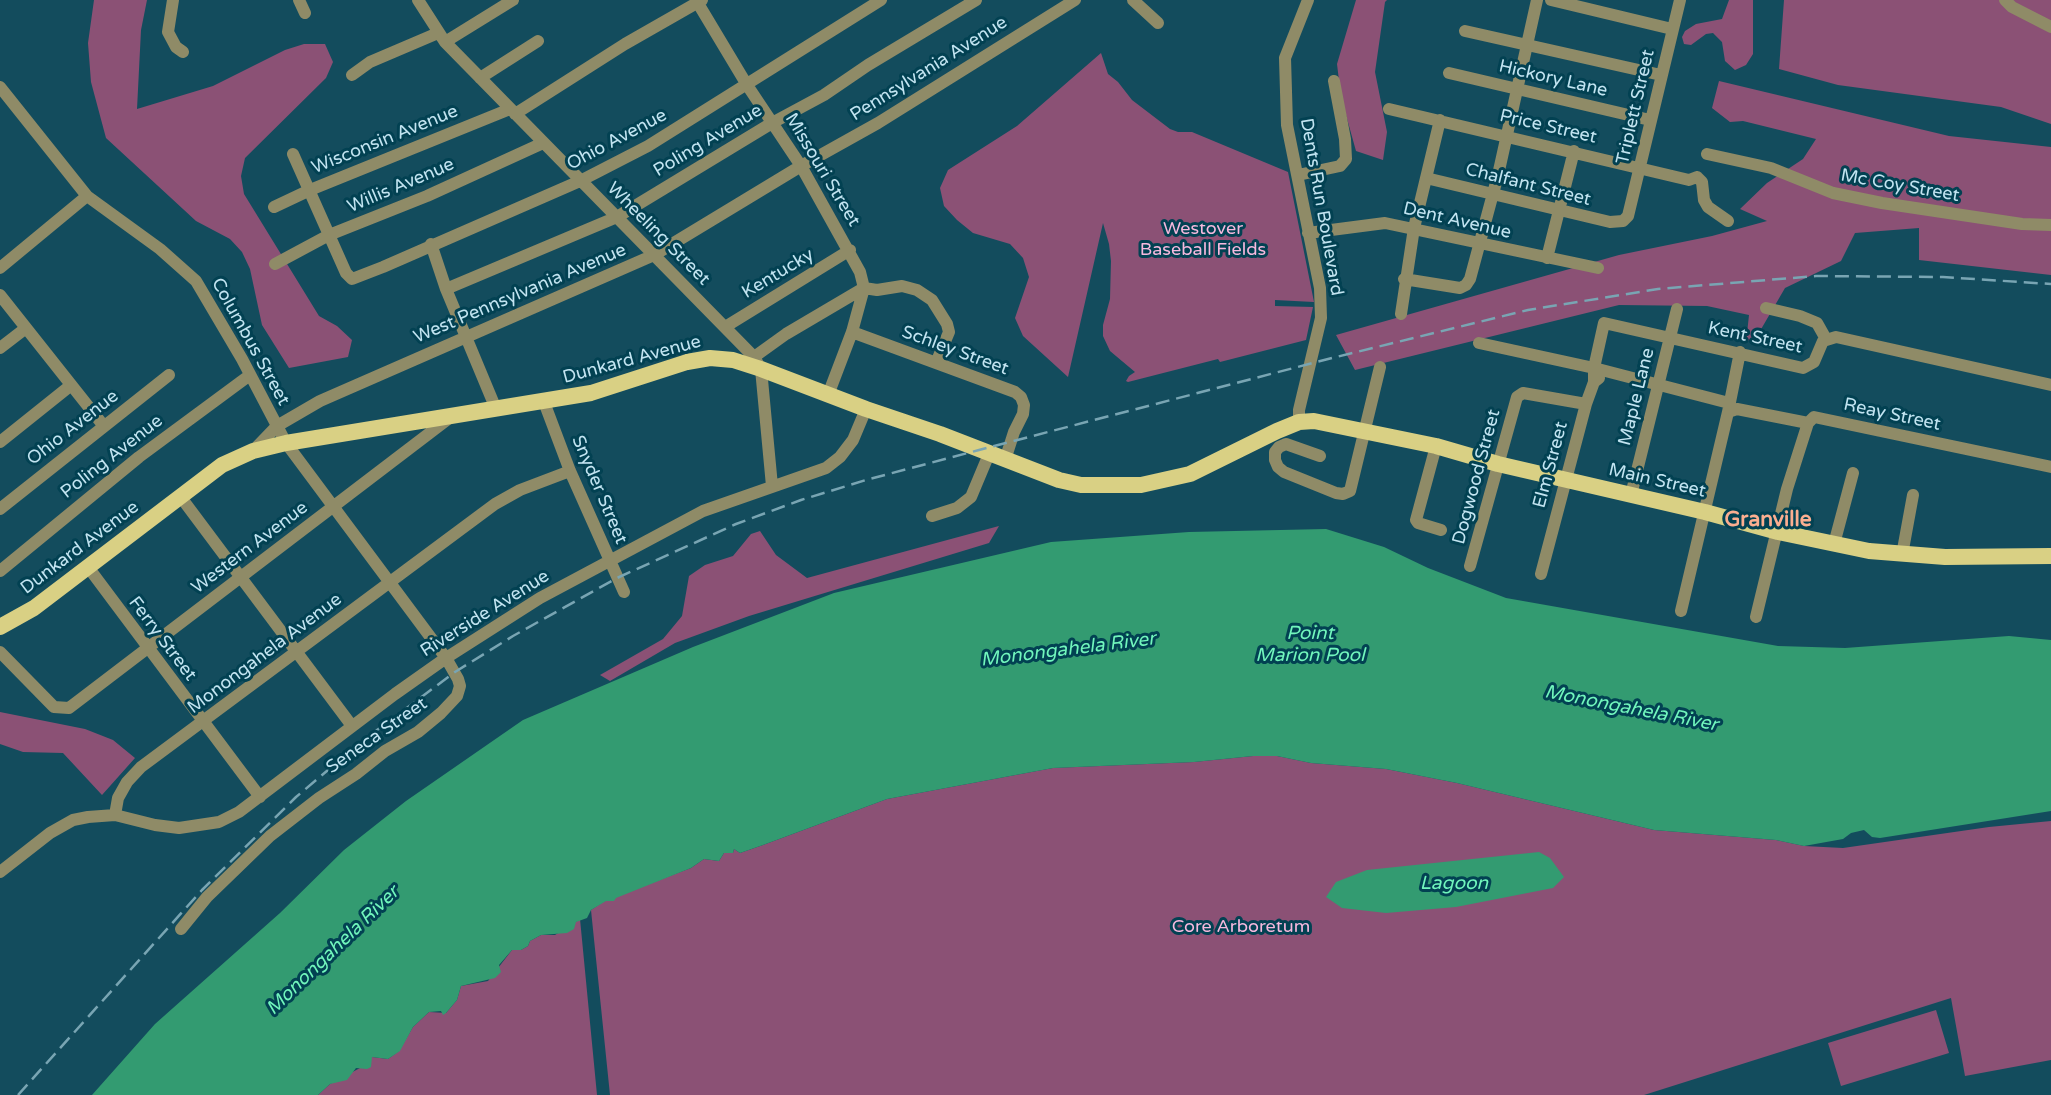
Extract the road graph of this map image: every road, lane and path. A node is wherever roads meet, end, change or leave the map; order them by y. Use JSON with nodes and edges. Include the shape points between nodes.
{"nodes":[{"id":1,"x":173,"y":0,"type":"edge"},
{"id":2,"x":299,"y":0,"type":"edge"},
{"id":3,"x":418,"y":0,"type":"edge"},
{"id":4,"x":513,"y":0,"type":"edge"},
{"id":5,"x":881,"y":0,"type":"edge"},
{"id":6,"x":976,"y":0,"type":"edge"},
{"id":7,"x":1075,"y":0,"type":"edge"},
{"id":8,"x":1133,"y":0,"type":"edge"},
{"id":9,"x":1308,"y":0,"type":"edge"},
{"id":10,"x":1537,"y":0,"type":"edge"},
{"id":11,"x":1551,"y":0,"type":"edge"},
{"id":12,"x":1680,"y":0,"type":"edge"},
{"id":13,"x":2005,"y":0,"type":"edge"},
{"id":14,"x":699,"y":1,"type":"edge"},
{"id":15,"x":305,"y":13,"type":"dead end"},
{"id":16,"x":1158,"y":23,"type":"dead end"},
{"id":17,"x":2051,"y":27,"type":"edge"},
{"id":18,"x":1672,"y":29,"type":"junction"},
{"id":19,"x":1465,"y":31,"type":"dead end"},
{"id":20,"x":441,"y":38,"type":"junction"},
{"id":21,"x":538,"y":41,"type":"dead end"},
{"id":22,"x":1527,"y":44,"type":"junction"},
{"id":23,"x":183,"y":52,"type":"dead end"},
{"id":24,"x":1449,"y":73,"type":"dead end"},
{"id":25,"x":352,"y":75,"type":"dead end"},
{"id":26,"x":1661,"y":75,"type":"junction"},
{"id":27,"x":480,"y":78,"type":"junction"},
{"id":28,"x":1334,"y":81,"type":"dead end"},
{"id":29,"x":747,"y":85,"type":"junction"},
{"id":30,"x":0,"y":87,"type":"edge"},
{"id":31,"x":1516,"y":88,"type":"junction"},
{"id":32,"x":1389,"y":109,"type":"dead end"},
{"id":33,"x":512,"y":111,"type":"junction"},
{"id":34,"x":1440,"y":120,"type":"junction"},
{"id":35,"x":1650,"y":120,"type":"junction"},
{"id":36,"x":772,"y":123,"type":"junction"},
{"id":37,"x":1507,"y":136,"type":"junction"},
{"id":38,"x":543,"y":143,"type":"junction"},
{"id":39,"x":1574,"y":151,"type":"junction"},
{"id":40,"x":293,"y":154,"type":"dead end"},
{"id":41,"x":801,"y":166,"type":"junction"},
{"id":42,"x":1640,"y":166,"type":"junction"},
{"id":43,"x":1298,"y":175,"type":"junction"},
{"id":44,"x":1697,"y":177,"type":"junction"},
{"id":45,"x":1426,"y":178,"type":"junction"},
{"id":46,"x":580,"y":181,"type":"junction"},
{"id":47,"x":310,"y":190,"type":"junction"},
{"id":48,"x":1492,"y":194,"type":"junction"},
{"id":49,"x":87,"y":196,"type":"junction"},
{"id":50,"x":274,"y":207,"type":"dead end"},
{"id":51,"x":1559,"y":210,"type":"junction"},
{"id":52,"x":617,"y":217,"type":"junction"},
{"id":53,"x":1623,"y":221,"type":"joint"},
{"id":54,"x":1728,"y":221,"type":"dead end"},
{"id":55,"x":2051,"y":225,"type":"edge"},
{"id":56,"x":1414,"y":228,"type":"junction"},
{"id":57,"x":1308,"y":233,"type":"junction"},
{"id":58,"x":329,"y":235,"type":"junction"},
{"id":59,"x":431,"y":244,"type":"junction"},
{"id":60,"x":1479,"y":245,"type":"junction"},
{"id":61,"x":850,"y":250,"type":"junction"},
{"id":62,"x":654,"y":255,"type":"junction"},
{"id":63,"x":1547,"y":258,"type":"junction"},
{"id":64,"x":275,"y":264,"type":"dead end"},
{"id":65,"x":0,"y":268,"type":"edge"},
{"id":66,"x":1598,"y":268,"type":"dead end"},
{"id":67,"x":1404,"y":279,"type":"junction"},
{"id":68,"x":864,"y":288,"type":"junction"},
{"id":69,"x":446,"y":289,"type":"junction"},
{"id":70,"x":0,"y":295,"type":"edge"},
{"id":71,"x":1677,"y":309,"type":"dead end"},
{"id":72,"x":1766,"y":309,"type":"dead end"},
{"id":73,"x":1401,"y":314,"type":"dead end"},
{"id":74,"x":725,"y":327,"type":"junction"},
{"id":75,"x":26,"y":328,"type":"junction"},
{"id":76,"x":852,"y":332,"type":"junction"},
{"id":77,"x":467,"y":336,"type":"junction"},
{"id":78,"x":1669,"y":339,"type":"junction"},
{"id":79,"x":1826,"y":339,"type":"junction"},
{"id":80,"x":1479,"y":343,"type":"dead end"},
{"id":81,"x":0,"y":348,"type":"edge"},
{"id":82,"x":1740,"y":352,"type":"junction"},
{"id":83,"x":757,"y":363,"type":"junction"},
{"id":84,"x":936,"y":363,"type":"junction"},
{"id":85,"x":1380,"y":367,"type":"dead end"},
{"id":86,"x":1594,"y":368,"type":"junction"},
{"id":87,"x":1608,"y":372,"type":"junction"},
{"id":88,"x":169,"y":375,"type":"dead end"},
{"id":89,"x":250,"y":375,"type":"junction"},
{"id":90,"x":1594,"y":382,"type":"junction"},
{"id":91,"x":1658,"y":384,"type":"junction"},
{"id":92,"x":2051,"y":384,"type":"edge"},
{"id":93,"x":70,"y":386,"type":"junction"},
{"id":94,"x":828,"y":395,"type":"junction"},
{"id":95,"x":544,"y":402,"type":"junction"},
{"id":96,"x":1586,"y":404,"type":"junction"},
{"id":97,"x":1728,"y":408,"type":"junction"},
{"id":98,"x":496,"y":409,"type":"junction"},
{"id":99,"x":866,"y":409,"type":"junction"},
{"id":100,"x":452,"y":416,"type":"junction"},
{"id":101,"x":1299,"y":422,"type":"junction"},
{"id":102,"x":1808,"y":423,"type":"junction"},
{"id":103,"x":103,"y":425,"type":"junction"},
{"id":104,"x":277,"y":426,"type":"junction"},
{"id":105,"x":1365,"y":432,"type":"junction"},
{"id":106,"x":2,"y":438,"type":"edge"},
{"id":107,"x":1275,"y":440,"type":"junction"},
{"id":108,"x":286,"y":443,"type":"junction"},
{"id":109,"x":1436,"y":446,"type":"junction"},
{"id":110,"x":253,"y":451,"type":"junction"},
{"id":111,"x":989,"y":454,"type":"junction"},
{"id":112,"x":1320,"y":456,"type":"dead end"},
{"id":113,"x":1004,"y":460,"type":"junction"},
{"id":114,"x":1498,"y":464,"type":"junction"},
{"id":115,"x":2051,"y":467,"type":"edge"},
{"id":116,"x":570,"y":471,"type":"junction"},
{"id":117,"x":1853,"y":473,"type":"dead end"},
{"id":118,"x":1566,"y":480,"type":"junction"},
{"id":119,"x":772,"y":486,"type":"junction"},
{"id":120,"x":1631,"y":495,"type":"junction"},
{"id":121,"x":1913,"y":495,"type":"dead end"},
{"id":122,"x":180,"y":496,"type":"junction"},
{"id":123,"x":334,"y":507,"type":"junction"},
{"id":124,"x":0,"y":509,"type":"edge"},
{"id":125,"x":1705,"y":512,"type":"junction"},
{"id":126,"x":932,"y":516,"type":"dead end"},
{"id":127,"x":1441,"y":530,"type":"dead end"},
{"id":128,"x":1778,"y":532,"type":"junction"},
{"id":129,"x":1834,"y":544,"type":"junction"},
{"id":130,"x":1902,"y":555,"type":"junction"},
{"id":131,"x":2051,"y":556,"type":"edge"},
{"id":132,"x":610,"y":560,"type":"junction"},
{"id":133,"x":1470,"y":566,"type":"dead end"},
{"id":134,"x":88,"y":567,"type":"junction"},
{"id":135,"x":0,"y":571,"type":"edge"},
{"id":136,"x":1541,"y":575,"type":"dead end"},
{"id":137,"x":240,"y":578,"type":"junction"},
{"id":138,"x":390,"y":583,"type":"junction"},
{"id":139,"x":624,"y":592,"type":"dead end"},
{"id":140,"x":1681,"y":611,"type":"dead end"},
{"id":141,"x":1756,"y":617,"type":"dead end"},
{"id":142,"x":0,"y":627,"type":"edge"},
{"id":143,"x":147,"y":648,"type":"junction"},
{"id":144,"x":0,"y":652,"type":"edge"},
{"id":145,"x":297,"y":652,"type":"junction"},
{"id":146,"x":446,"y":658,"type":"junction"},
{"id":147,"x":202,"y":722,"type":"junction"},
{"id":148,"x":352,"y":726,"type":"junction"},
{"id":149,"x":260,"y":797,"type":"junction"},
{"id":150,"x":115,"y":815,"type":"junction"},
{"id":151,"x":0,"y":854,"type":"edge"},
{"id":152,"x":10,"y":864,"type":"junction"},
{"id":153,"x":0,"y":872,"type":"edge"},
{"id":154,"x":181,"y":929,"type":"dead end"}],
"edges":[{"from":1,"to":23,"type":"street","via":[[168,32]]},
{"from":2,"to":15,"type":"street"},
{"from":3,"to":20,"type":"street","name":"Wheeling Street"},
{"from":4,"to":20,"type":"street"},
{"from":5,"to":29,"type":"street","name":"Ohio Avenue"},
{"from":6,"to":36,"type":"street","name":"Poling Avenue"},
{"from":7,"to":41,"type":"street","name":"Pennsylvania Avenue"},
{"from":8,"to":16,"type":"street"},
{"from":9,"to":43,"type":"street","name":"Dents Run Boulevard","via":[[1284,58],[1287,125]]},
{"from":10,"to":22,"type":"street"},
{"from":11,"to":18,"type":"street"},
{"from":12,"to":18,"type":"street","name":"Triplett Street"},
{"from":13,"to":17,"type":"street"},
{"from":14,"to":29,"type":"street","name":"Missouri Street"},
{"from":14,"to":33,"type":"street","name":"Wisconsin Avenue"},
{"from":18,"to":26,"type":"street","name":"Triplett Street"},
{"from":19,"to":22,"type":"street"},
{"from":20,"to":25,"type":"street","via":[[370,62]]},
{"from":20,"to":27,"type":"street","name":"Wheeling Street"},
{"from":21,"to":27,"type":"street"},
{"from":22,"to":26,"type":"street"},
{"from":22,"to":31,"type":"street"},
{"from":24,"to":31,"type":"street","name":"Hickory Lane"},
{"from":26,"to":35,"type":"street","name":"Triplett Street"},
{"from":27,"to":33,"type":"street","name":"Wheeling Street"},
{"from":28,"to":43,"type":"street","via":[[1346,159],[1340,166]]},
{"from":29,"to":36,"type":"street","name":"Missouri Street"},
{"from":29,"to":46,"type":"street","name":"Ohio Avenue","via":[[648,146]]},
{"from":30,"to":49,"type":"street","name":"Columbus Street"},
{"from":31,"to":35,"type":"street","name":"Hickory Lane"},
{"from":31,"to":37,"type":"street"},
{"from":32,"to":34,"type":"street","name":"Price Street"},
{"from":33,"to":38,"type":"street","name":"Wheeling Street"},
{"from":33,"to":47,"type":"street","name":"Wisconsin Avenue"},
{"from":34,"to":37,"type":"street","name":"Price Street"},
{"from":34,"to":45,"type":"street"},
{"from":35,"to":42,"type":"street","name":"Triplett Street"},
{"from":36,"to":41,"type":"street","name":"Missouri Street"},
{"from":36,"to":52,"type":"street","name":"Poling Avenue"},
{"from":37,"to":39,"type":"street","name":"Price Street"},
{"from":37,"to":48,"type":"street"},
{"from":38,"to":46,"type":"street","name":"Wheeling Street"},
{"from":38,"to":58,"type":"street","name":"Willis Avenue"},
{"from":39,"to":42,"type":"street","name":"Price Street"},
{"from":39,"to":51,"type":"street"},
{"from":40,"to":47,"type":"street"},
{"from":41,"to":61,"type":"street","name":"Missouri Street"},
{"from":41,"to":62,"type":"street","name":"West Pennsylvania Avenue"},
{"from":42,"to":44,"type":"street","name":"Price Street","via":[[1689,180]]},
{"from":42,"to":53,"type":"street","name":"Triplett Street"},
{"from":43,"to":57,"type":"street","name":"Dents Run Boulevard"},
{"from":44,"to":54,"type":"street","via":[[1708,208]]},
{"from":44,"to":55,"type":"street","name":"Mc Coy Street","via":[[1708,150],[1833,193]]},
{"from":45,"to":48,"type":"street","name":"Chalfant Street"},
{"from":45,"to":56,"type":"street"},
{"from":46,"to":52,"type":"street","name":"Wheeling Street"},
{"from":46,"to":59,"type":"street","name":"Ohio Avenue"},
{"from":47,"to":50,"type":"street","name":"Wisconsin Avenue"},
{"from":47,"to":58,"type":"street"},
{"from":48,"to":51,"type":"street","name":"Chalfant Street"},
{"from":48,"to":60,"type":"street"},
{"from":49,"to":65,"type":"street"},
{"from":49,"to":89,"type":"street","name":"Columbus Street","via":[[196,281]]},
{"from":51,"to":53,"type":"street","name":"Chalfant Street"},
{"from":51,"to":63,"type":"street"},
{"from":52,"to":62,"type":"street","name":"Wheeling Street"},
{"from":52,"to":69,"type":"street","name":"Poling Avenue"},
{"from":56,"to":57,"type":"street","name":"Dent Avenue","via":[[1385,223]]},
{"from":56,"to":60,"type":"street","name":"Dent Avenue"},
{"from":56,"to":67,"type":"street"},
{"from":57,"to":101,"type":"street","name":"Dents Run Boulevard","via":[[1320,288],[1321,318]]},
{"from":58,"to":59,"type":"street","name":"Ohio Avenue","via":[[352,279]]},
{"from":58,"to":64,"type":"street","name":"Willis Avenue"},
{"from":59,"to":69,"type":"street"},
{"from":60,"to":63,"type":"street","name":"Dent Avenue"},
{"from":60,"to":67,"type":"street","via":[[1471,279],[1460,288]]},
{"from":61,"to":68,"type":"street","name":"Missouri Street"},
{"from":61,"to":74,"type":"street","name":"Kentucky"},
{"from":62,"to":74,"type":"street","name":"Wheeling Street"},
{"from":62,"to":77,"type":"street","name":"West Pennsylvania Avenue"},
{"from":63,"to":66,"type":"street","name":"Dent Avenue"},
{"from":67,"to":73,"type":"street"},
{"from":68,"to":76,"type":"street"},
{"from":68,"to":83,"type":"street","via":[[786,334]]},
{"from":68,"to":84,"type":"street","via":[[902,286],[932,300],[949,332]]},
{"from":69,"to":77,"type":"street"},
{"from":70,"to":75,"type":"street"},
{"from":71,"to":78,"type":"street","name":"Maple Lane"},
{"from":72,"to":79,"type":"street","via":[[1817,323]]},
{"from":74,"to":83,"type":"street","name":"Wheeling Street"},
{"from":75,"to":81,"type":"street"},
{"from":75,"to":93,"type":"street"},
{"from":76,"to":84,"type":"street","name":"Schley Street"},
{"from":76,"to":94,"type":"street"},
{"from":77,"to":98,"type":"street"},
{"from":77,"to":104,"type":"street","name":"West Pennsylvania Avenue","via":[[320,401]]},
{"from":78,"to":82,"type":"street","name":"Kent Street"},
{"from":78,"to":86,"type":"street","name":"Kent Street","via":[[1604,323]]},
{"from":78,"to":91,"type":"street","name":"Maple Lane"},
{"from":79,"to":82,"type":"street","name":"Kent Street","via":[[1814,362],[1803,368]]},
{"from":79,"to":92,"type":"street","name":"Kent Street","via":[[1836,337]]},
{"from":80,"to":86,"type":"street","name":"Reay Street"},
{"from":82,"to":97,"type":"street"},
{"from":83,"to":94,"type":"main road","name":"Dunkard Avenue"},
{"from":83,"to":95,"type":"main road","name":"Dunkard Avenue","via":[[710,358],[687,362],[591,393]]},
{"from":83,"to":119,"type":"street"},
{"from":84,"to":113,"type":"street","name":"Schley Street","via":[[1021,397],[1023,414]]},
{"from":85,"to":105,"type":"street"},
{"from":86,"to":87,"type":"street","name":"Reay Street"},
{"from":86,"to":90,"type":"street"},
{"from":87,"to":90,"type":"street"},
{"from":87,"to":91,"type":"street","name":"Reay Street"},
{"from":88,"to":103,"type":"street","name":"Ohio Avenue"},
{"from":89,"to":104,"type":"street","name":"Columbus Street"},
{"from":89,"to":135,"type":"street","name":"Poling Avenue","via":[[118,473]]},
{"from":90,"to":96,"type":"street","name":"Elm Street"},
{"from":91,"to":97,"type":"street","name":"Reay Street"},
{"from":91,"to":120,"type":"street","name":"Maple Lane"},
{"from":93,"to":103,"type":"street"},
{"from":93,"to":106,"type":"street"},
{"from":94,"to":99,"type":"main road","name":"Dunkard Avenue"},
{"from":95,"to":98,"type":"main road","name":"Dunkard Avenue"},
{"from":95,"to":116,"type":"street","name":"Snyder Street"},
{"from":96,"to":114,"type":"street","name":"Dogwood Street","via":[[1522,393]]},
{"from":96,"to":118,"type":"street","name":"Elm Street"},
{"from":97,"to":102,"type":"street","name":"Reay Street"},
{"from":97,"to":125,"type":"street"},
{"from":98,"to":100,"type":"main road","name":"Dunkard Avenue"},
{"from":99,"to":111,"type":"main road","name":"Dunkard Avenue"},
{"from":99,"to":119,"type":"street","name":"Riverside Avenue","via":[[840,457],[826,468]]},
{"from":100,"to":108,"type":"main road","name":"Dunkard Avenue"},
{"from":100,"to":123,"type":"street","name":"Western Avenue"},
{"from":101,"to":105,"type":"main road","name":"Main Street"},
{"from":101,"to":107,"type":"main road","name":"Dunkard Avenue"},
{"from":102,"to":115,"type":"street","name":"Reay Street","via":[[1814,416]]},
{"from":102,"to":128,"type":"street"},
{"from":103,"to":124,"type":"street","name":"Ohio Avenue"},
{"from":104,"to":108,"type":"street","name":"Columbus Street"},
{"from":104,"to":110,"type":"street","name":"West Pennsylvania Avenue"},
{"from":105,"to":107,"type":"street","via":[[1350,491],[1343,494],[1284,472],[1275,460]]},
{"from":105,"to":109,"type":"main road","name":"Main Street"},
{"from":107,"to":112,"type":"street"},
{"from":107,"to":113,"type":"main road","name":"Dunkard Avenue","via":[[1247,446],[1190,474],[1141,485],[1081,485]]},
{"from":108,"to":110,"type":"main road","name":"Dunkard Avenue"},
{"from":108,"to":123,"type":"street","name":"Seneca Street"},
{"from":109,"to":114,"type":"main road","name":"Main Street"},
{"from":109,"to":127,"type":"street","via":[[1416,520]]},
{"from":110,"to":122,"type":"main road","name":"Dunkard Avenue","via":[[222,465]]},
{"from":111,"to":113,"type":"main road","name":"Dunkard Avenue"},
{"from":111,"to":126,"type":"street","via":[[971,497],[957,508]]},
{"from":114,"to":118,"type":"main road","name":"Main Street"},
{"from":114,"to":133,"type":"street","name":"Dogwood Street"},
{"from":116,"to":132,"type":"street","name":"Snyder Street"},
{"from":116,"to":138,"type":"street","name":"Monongahela Avenue","via":[[507,496]]},
{"from":117,"to":129,"type":"street"},
{"from":118,"to":120,"type":"main road","name":"Main Street"},
{"from":118,"to":136,"type":"street","name":"Elm Street"},
{"from":119,"to":132,"type":"street","name":"Riverside Avenue","via":[[704,511]]},
{"from":120,"to":125,"type":"main road","name":"Main Street"},
{"from":121,"to":130,"type":"street"},
{"from":122,"to":134,"type":"main road","name":"Dunkard Avenue"},
{"from":122,"to":137,"type":"street"},
{"from":123,"to":137,"type":"street","name":"Western Avenue"},
{"from":123,"to":138,"type":"street","name":"Seneca Street"},
{"from":125,"to":128,"type":"main road","name":"Main Street"},
{"from":125,"to":140,"type":"street"},
{"from":128,"to":129,"type":"main road","name":"Main Street"},
{"from":128,"to":141,"type":"street"},
{"from":129,"to":130,"type":"main road","name":"Main Street"},
{"from":130,"to":131,"type":"main road","name":"Main Street"},
{"from":132,"to":139,"type":"street","name":"Snyder Street"},
{"from":132,"to":146,"type":"street","name":"Riverside Avenue"},
{"from":134,"to":142,"type":"main road","name":"Dunkard Avenue"},
{"from":134,"to":143,"type":"street","name":"Ferry Street"},
{"from":137,"to":143,"type":"street","name":"Western Avenue"},
{"from":137,"to":145,"type":"street"},
{"from":138,"to":145,"type":"street","name":"Monongahela Avenue"},
{"from":138,"to":146,"type":"street","name":"Seneca Street"},
{"from":143,"to":144,"type":"street","name":"Western Avenue","via":[[69,708],[54,707]]},
{"from":143,"to":147,"type":"street","name":"Ferry Street"},
{"from":145,"to":147,"type":"street","name":"Monongahela Avenue"},
{"from":145,"to":148,"type":"street"},
{"from":146,"to":148,"type":"street","name":"Riverside Avenue"},
{"from":146,"to":154,"type":"street","name":"Seneca Street","via":[[460,686],[450,704],[418,732],[384,751],[270,836]]},
{"from":147,"to":149,"type":"street","name":"Ferry Street"},
{"from":147,"to":150,"type":"street","name":"Monongahela Avenue","via":[[141,767],[118,798]]},
{"from":148,"to":149,"type":"street","name":"Riverside Avenue"},
{"from":149,"to":150,"type":"street","name":"Riverside Avenue","via":[[229,817],[199,827],[155,825]]},
{"from":150,"to":152,"type":"street","via":[[73,820]]},
{"from":151,"to":152,"type":"street"},
{"from":152,"to":153,"type":"street"}]}
